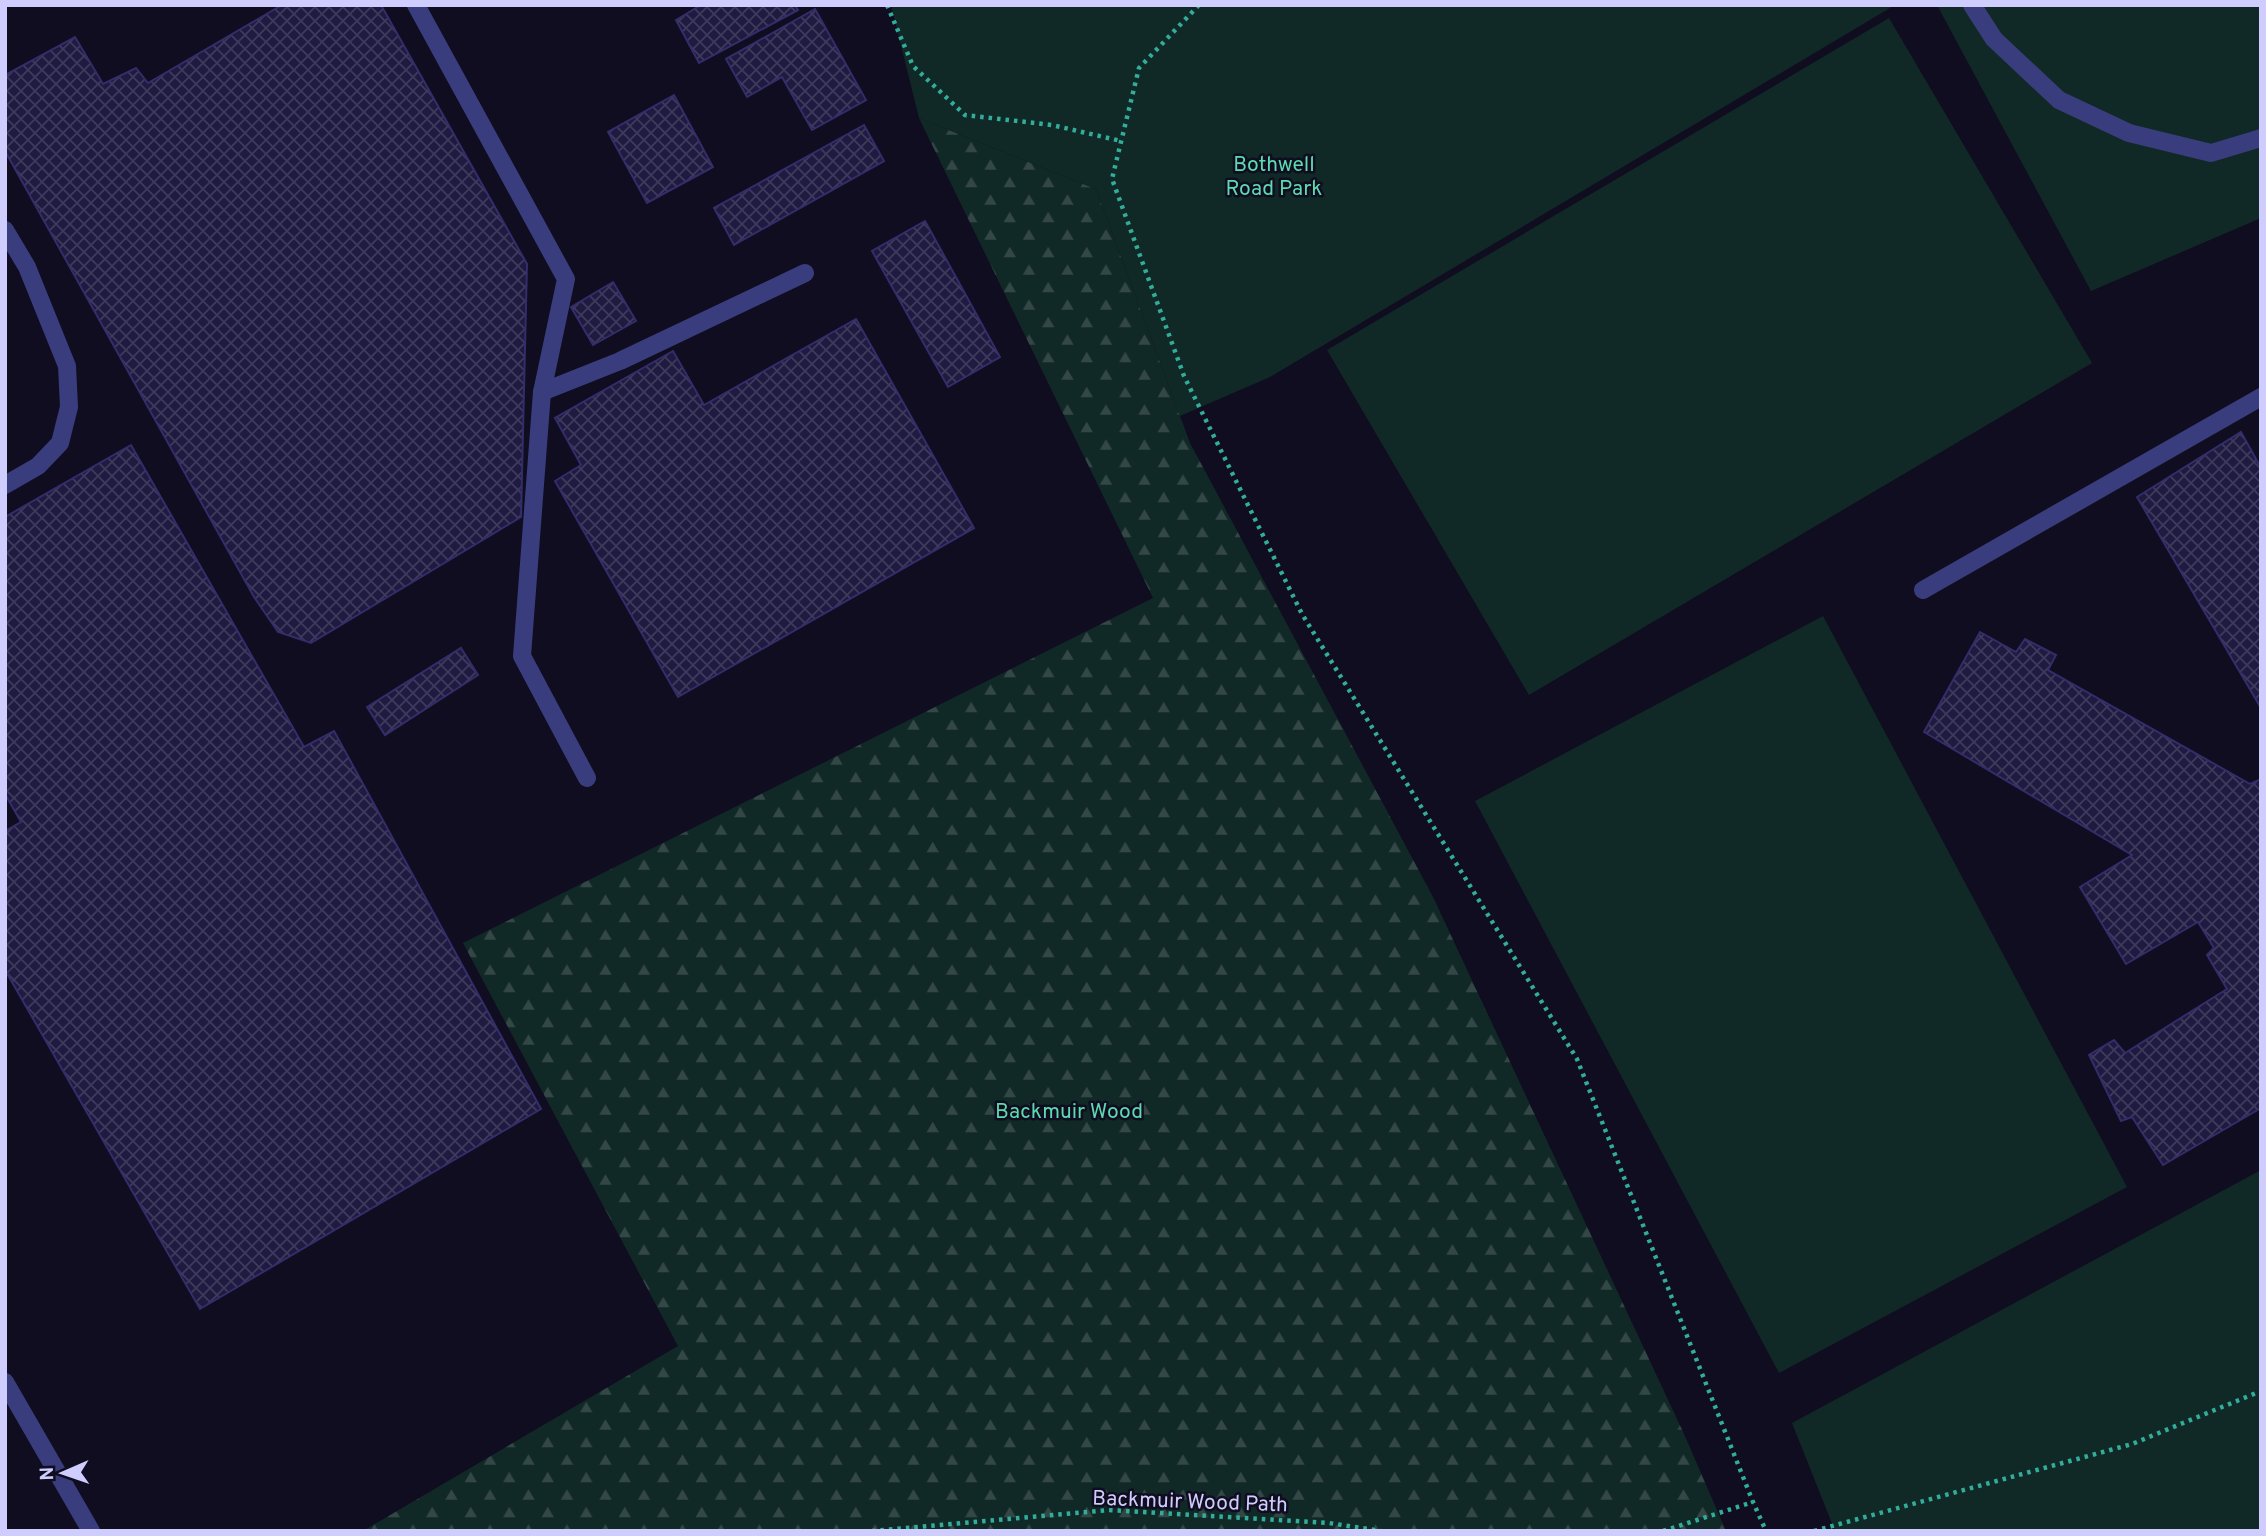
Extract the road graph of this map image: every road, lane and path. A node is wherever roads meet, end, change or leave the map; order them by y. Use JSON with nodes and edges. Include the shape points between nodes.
{"nodes":[{"id":1,"x":416,"y":5,"type":"edge"},
{"id":2,"x":887,"y":5,"type":"edge"},
{"id":3,"x":1199,"y":5,"type":"edge"},
{"id":4,"x":1972,"y":5,"type":"edge"},
{"id":5,"x":2261,"y":138,"type":"edge"},
{"id":6,"x":1121,"y":141,"type":"junction"},
{"id":7,"x":5,"y":230,"type":"edge"},
{"id":8,"x":805,"y":273,"type":"dead end"},
{"id":9,"x":542,"y":392,"type":"junction"},
{"id":10,"x":2261,"y":397,"type":"edge"},
{"id":11,"x":5,"y":485,"type":"edge"},
{"id":12,"x":1923,"y":590,"type":"dead end"},
{"id":13,"x":587,"y":778,"type":"dead end"},
{"id":14,"x":5,"y":1382,"type":"edge"},
{"id":15,"x":2261,"y":1391,"type":"edge"},
{"id":16,"x":1752,"y":1502,"type":"junction"},
{"id":17,"x":91,"y":1531,"type":"edge"},
{"id":18,"x":872,"y":1531,"type":"edge"},
{"id":19,"x":1381,"y":1531,"type":"edge"},
{"id":20,"x":1663,"y":1531,"type":"edge"},
{"id":21,"x":1766,"y":1531,"type":"edge"},
{"id":22,"x":1814,"y":1531,"type":"edge"}],
"edges":[{"from":1,"to":9,"type":"lane","via":[[566,279]]},
{"from":2,"to":6,"type":"path","via":[[913,66],[965,115],[1052,125]]},
{"from":3,"to":6,"type":"path","via":[[1139,68]]},
{"from":4,"to":5,"type":"lane","via":[[1994,39],[2059,100],[2129,133],[2211,153]]},
{"from":6,"to":16,"type":"path","via":[[1112,179],[1184,376],[1301,614],[1577,1059]]},
{"from":7,"to":11,"type":"lane","via":[[27,267],[67,366],[69,407],[60,443],[38,466]]},
{"from":8,"to":9,"type":"lane","via":[[620,361]]},
{"from":9,"to":13,"type":"lane","via":[[522,656]]},
{"from":10,"to":12,"type":"lane"},
{"from":14,"to":17,"type":"lane"},
{"from":15,"to":22,"type":"path","via":[[2132,1444]]},
{"from":16,"to":20,"type":"path"},
{"from":16,"to":21,"type":"path"},
{"from":18,"to":19,"type":"path","name":"Backmuir Wood Path","via":[[1109,1510],[1329,1523]]}]}
